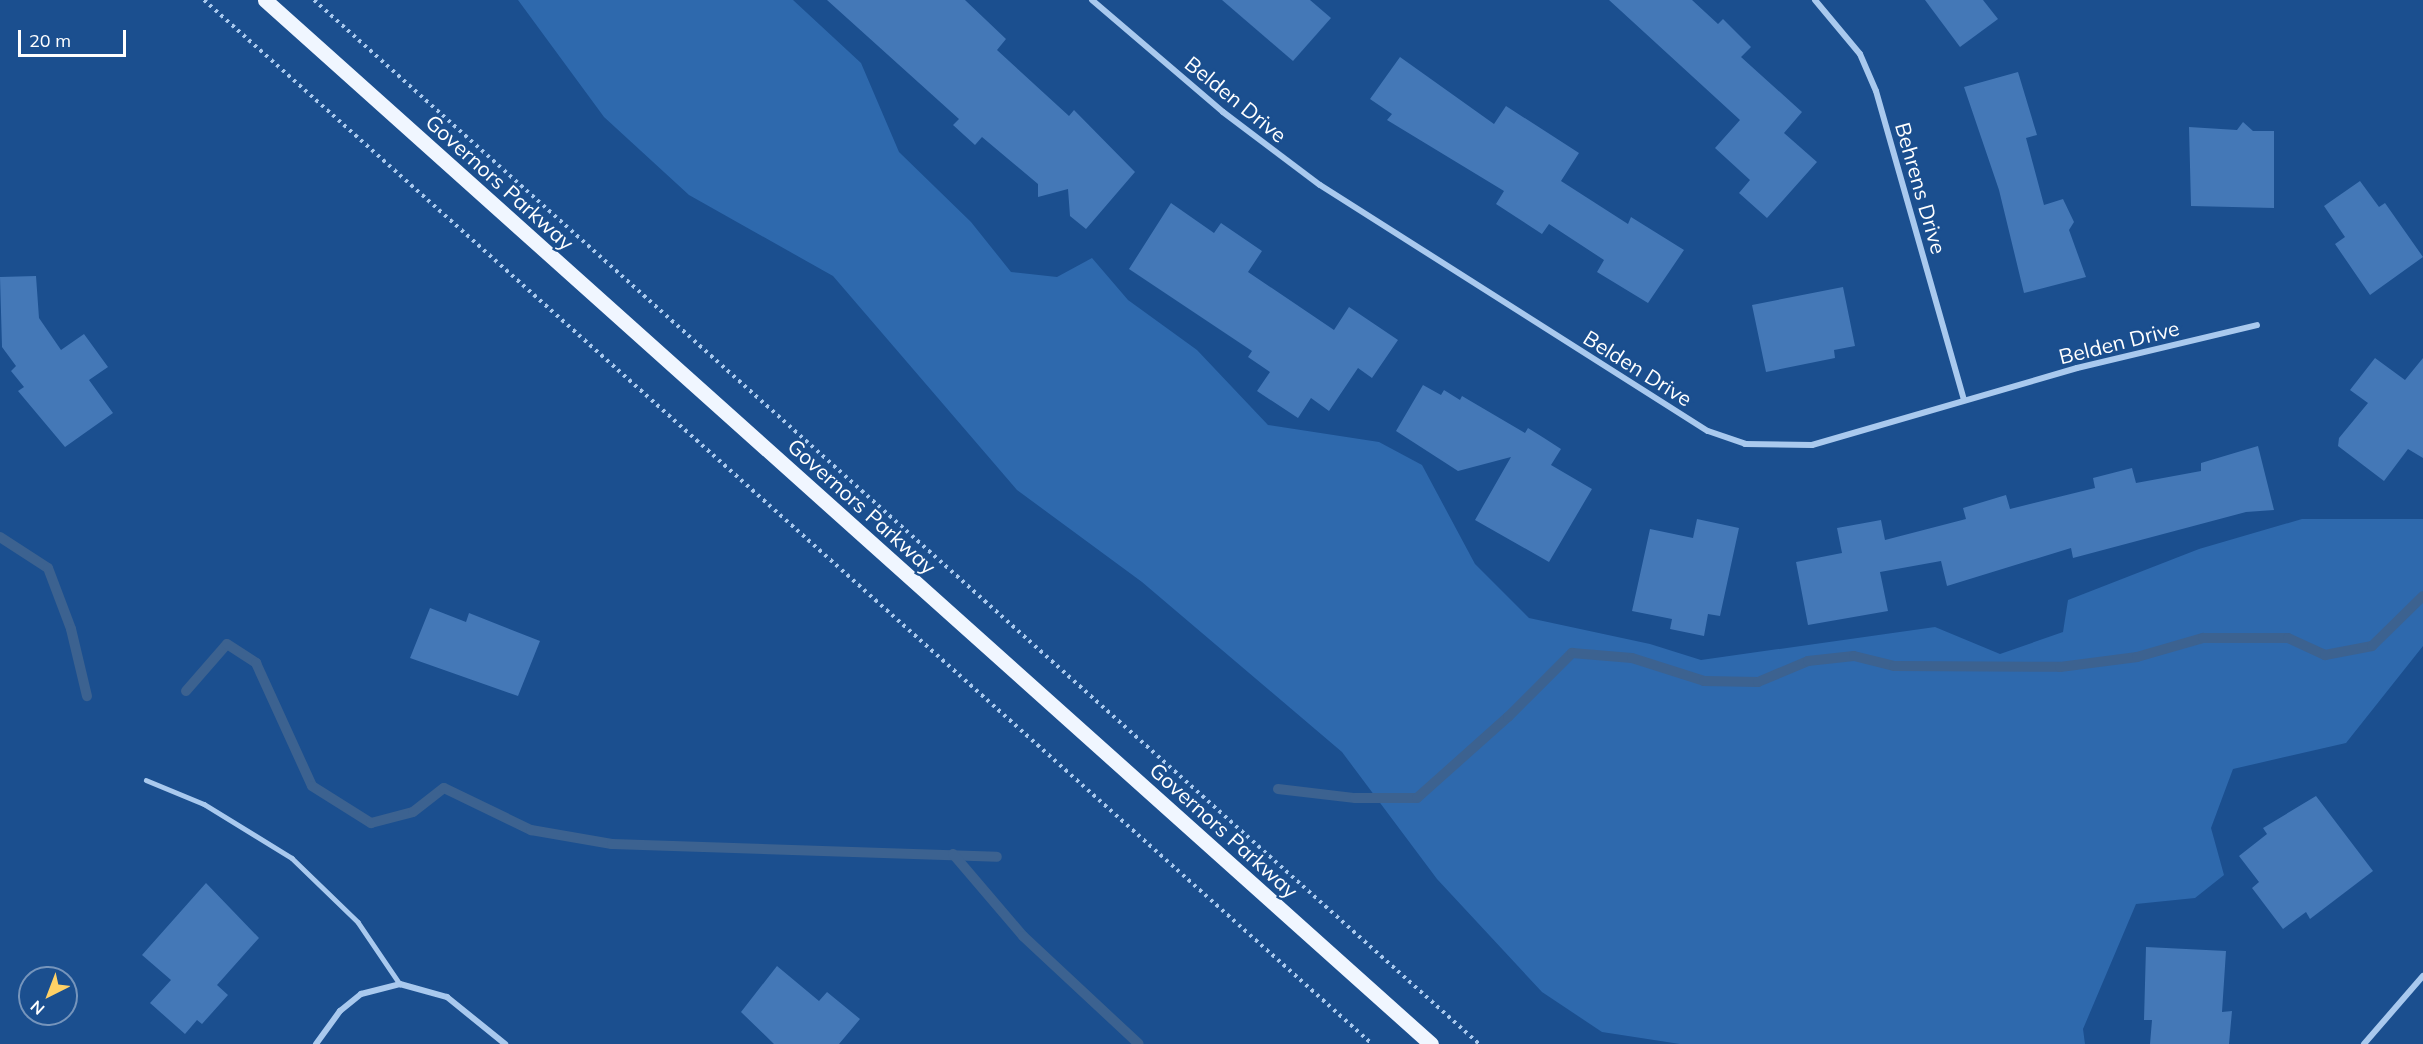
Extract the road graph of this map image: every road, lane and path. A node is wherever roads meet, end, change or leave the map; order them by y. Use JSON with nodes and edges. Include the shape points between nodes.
{"nodes":[{"id":1,"x":204,"y":0,"type":"edge"},
{"id":2,"x":265,"y":0,"type":"edge"},
{"id":3,"x":314,"y":0,"type":"edge"},
{"id":4,"x":1092,"y":0,"type":"edge"},
{"id":5,"x":1815,"y":0,"type":"edge"},
{"id":6,"x":2257,"y":325,"type":"dead end"},
{"id":7,"x":1964,"y":400,"type":"junction"},
{"id":8,"x":146,"y":780,"type":"dead end"},
{"id":9,"x":2423,"y":976,"type":"edge"},
{"id":10,"x":400,"y":984,"type":"junction"},
{"id":11,"x":316,"y":1044,"type":"edge"},
{"id":12,"x":506,"y":1044,"type":"edge"},
{"id":13,"x":1372,"y":1044,"type":"edge"},
{"id":14,"x":1431,"y":1044,"type":"edge"},
{"id":15,"x":1479,"y":1044,"type":"edge"},
{"id":16,"x":2364,"y":1044,"type":"edge"}],
"edges":[{"from":1,"to":13,"type":"path"},
{"from":2,"to":14,"type":"main road","name":"Governors Parkway"},
{"from":3,"to":15,"type":"path"},
{"from":4,"to":7,"type":"street","name":"Belden Drive","via":[[1223,112],[1320,185],[1708,431],[1745,444],[1812,445]]},
{"from":5,"to":7,"type":"street","name":"Behrens Drive","via":[[1860,54],[1876,90]]},
{"from":6,"to":7,"type":"street","name":"Belden Drive"},
{"from":8,"to":10,"type":"lane","via":[[204,804],[292,858],[358,922]]},
{"from":9,"to":16,"type":"street"},
{"from":10,"to":11,"type":"street","via":[[361,994],[340,1011]]},
{"from":10,"to":12,"type":"street","via":[[447,997]]}]}
